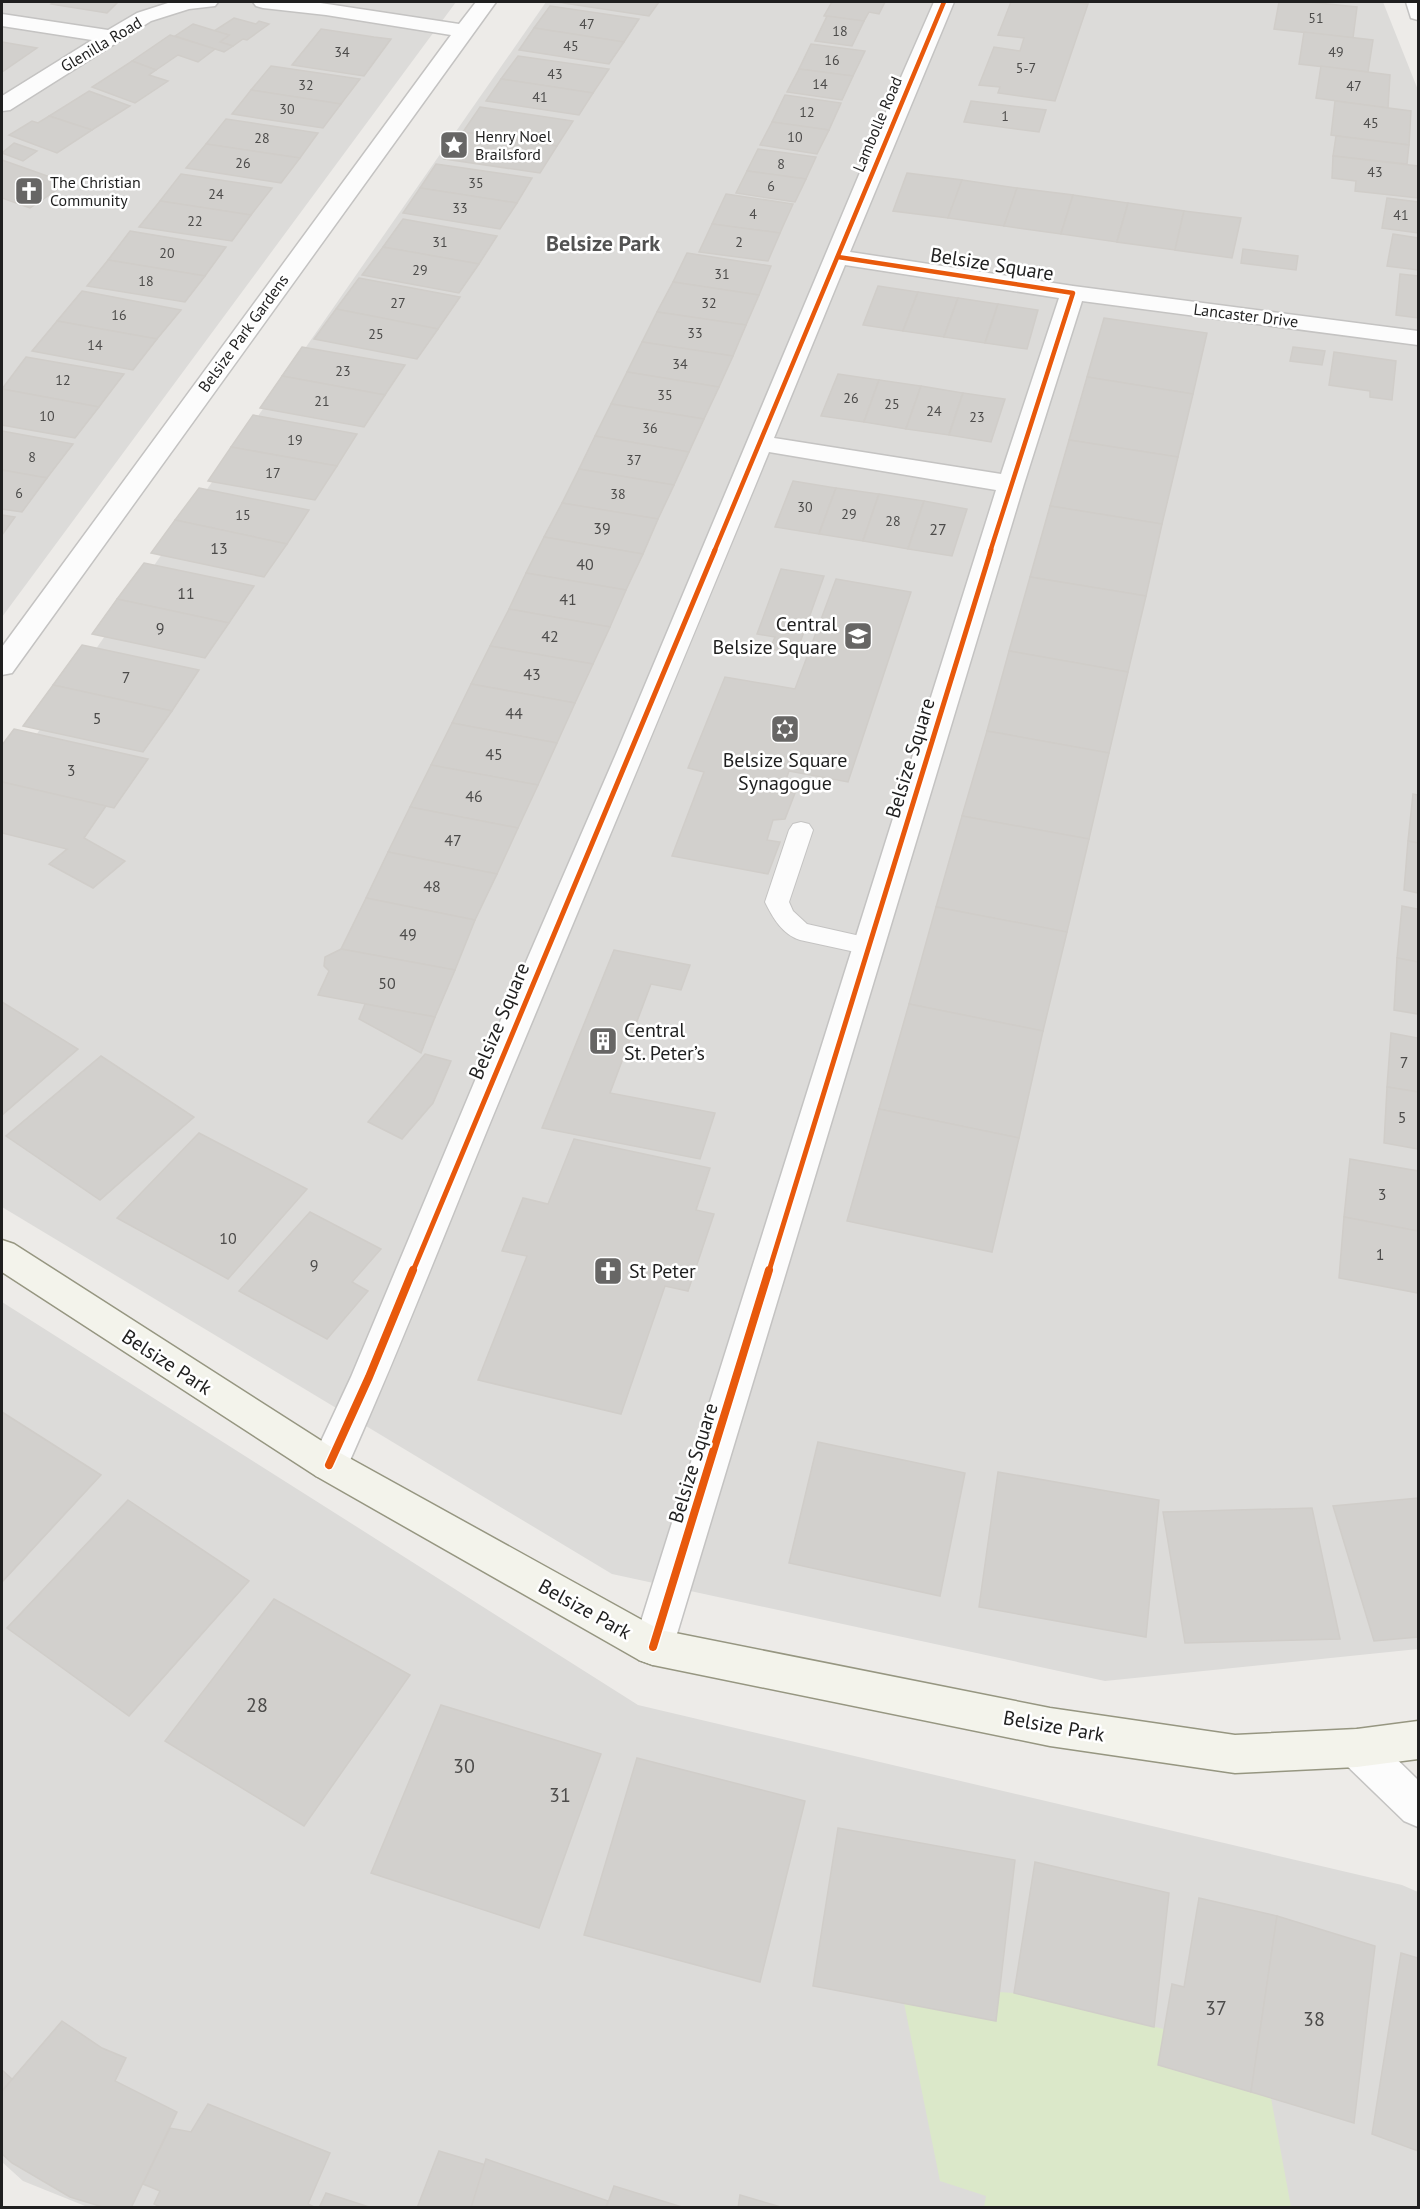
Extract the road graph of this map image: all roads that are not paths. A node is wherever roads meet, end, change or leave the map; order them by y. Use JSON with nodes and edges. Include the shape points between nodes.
{"nodes":[{"id":1,"x":194,"y":2,"type":"edge"},
{"id":2,"x":263,"y":2,"type":"edge"},
{"id":3,"x":486,"y":2,"type":"edge"},
{"id":4,"x":944,"y":2,"type":"edge"},
{"id":5,"x":1416,"y":2,"type":"edge"},
{"id":6,"x":1419,"y":14,"type":"edge"},
{"id":7,"x":2,"y":20,"type":"edge"},
{"id":8,"x":463,"y":31,"type":"junction"},
{"id":9,"x":112,"y":37,"type":"junction"},
{"id":10,"x":2,"y":105,"type":"edge"},
{"id":11,"x":838,"y":257,"type":"junction"},
{"id":12,"x":1073,"y":293,"type":"junction"},
{"id":13,"x":1419,"y":338,"type":"edge"},
{"id":14,"x":760,"y":443,"type":"junction"},
{"id":15,"x":1011,"y":484,"type":"junction"},
{"id":16,"x":2,"y":666,"type":"edge"},
{"id":17,"x":801,"y":830,"type":"dead end"},
{"id":18,"x":869,"y":946,"type":"junction"},
{"id":19,"x":2,"y":1254,"type":"edge"},
{"id":20,"x":329,"y":1466,"type":"junction"},
{"id":21,"x":653,"y":1647,"type":"junction"},
{"id":22,"x":1419,"y":1740,"type":"edge"},
{"id":23,"x":1357,"y":1748,"type":"junction"},
{"id":24,"x":1419,"y":1807,"type":"edge"}],
"edges":[{"from":1,"to":9,"type":"street","name":"Glenilla Road","via":[[144,17]]},
{"from":2,"to":8,"type":"street"},
{"from":3,"to":8,"type":"street","name":"Belsize Park Gardens"},
{"from":4,"to":11,"type":"street","name":"Lambolle Road"},
{"from":5,"to":6,"type":"street"},
{"from":7,"to":9,"type":"street"},
{"from":8,"to":16,"type":"street","name":"Belsize Park Gardens"},
{"from":9,"to":10,"type":"street","name":"Glenilla Road"},
{"from":11,"to":12,"type":"street","name":"Belsize Square"},
{"from":11,"to":14,"type":"street","name":"Belsize Square"},
{"from":12,"to":13,"type":"street","name":"Lancaster Drive"},
{"from":12,"to":15,"type":"street","name":"Belsize Square"},
{"from":14,"to":15,"type":"street"},
{"from":14,"to":20,"type":"street","name":"Belsize Square"},
{"from":15,"to":18,"type":"street","name":"Belsize Square"},
{"from":17,"to":18,"type":"lane","via":[[777,902],[784,916],[800,931]]},
{"from":18,"to":21,"type":"street","name":"Belsize Square"},
{"from":19,"to":20,"type":"street","name":"Belsize Park"},
{"from":20,"to":21,"type":"street","name":"Belsize Park"},
{"from":21,"to":23,"type":"street","name":"Belsize Park","via":[[1050,1727],[1235,1754]]},
{"from":22,"to":23,"type":"street","name":"Belsize Park"},
{"from":23,"to":24,"type":"street"}]}
